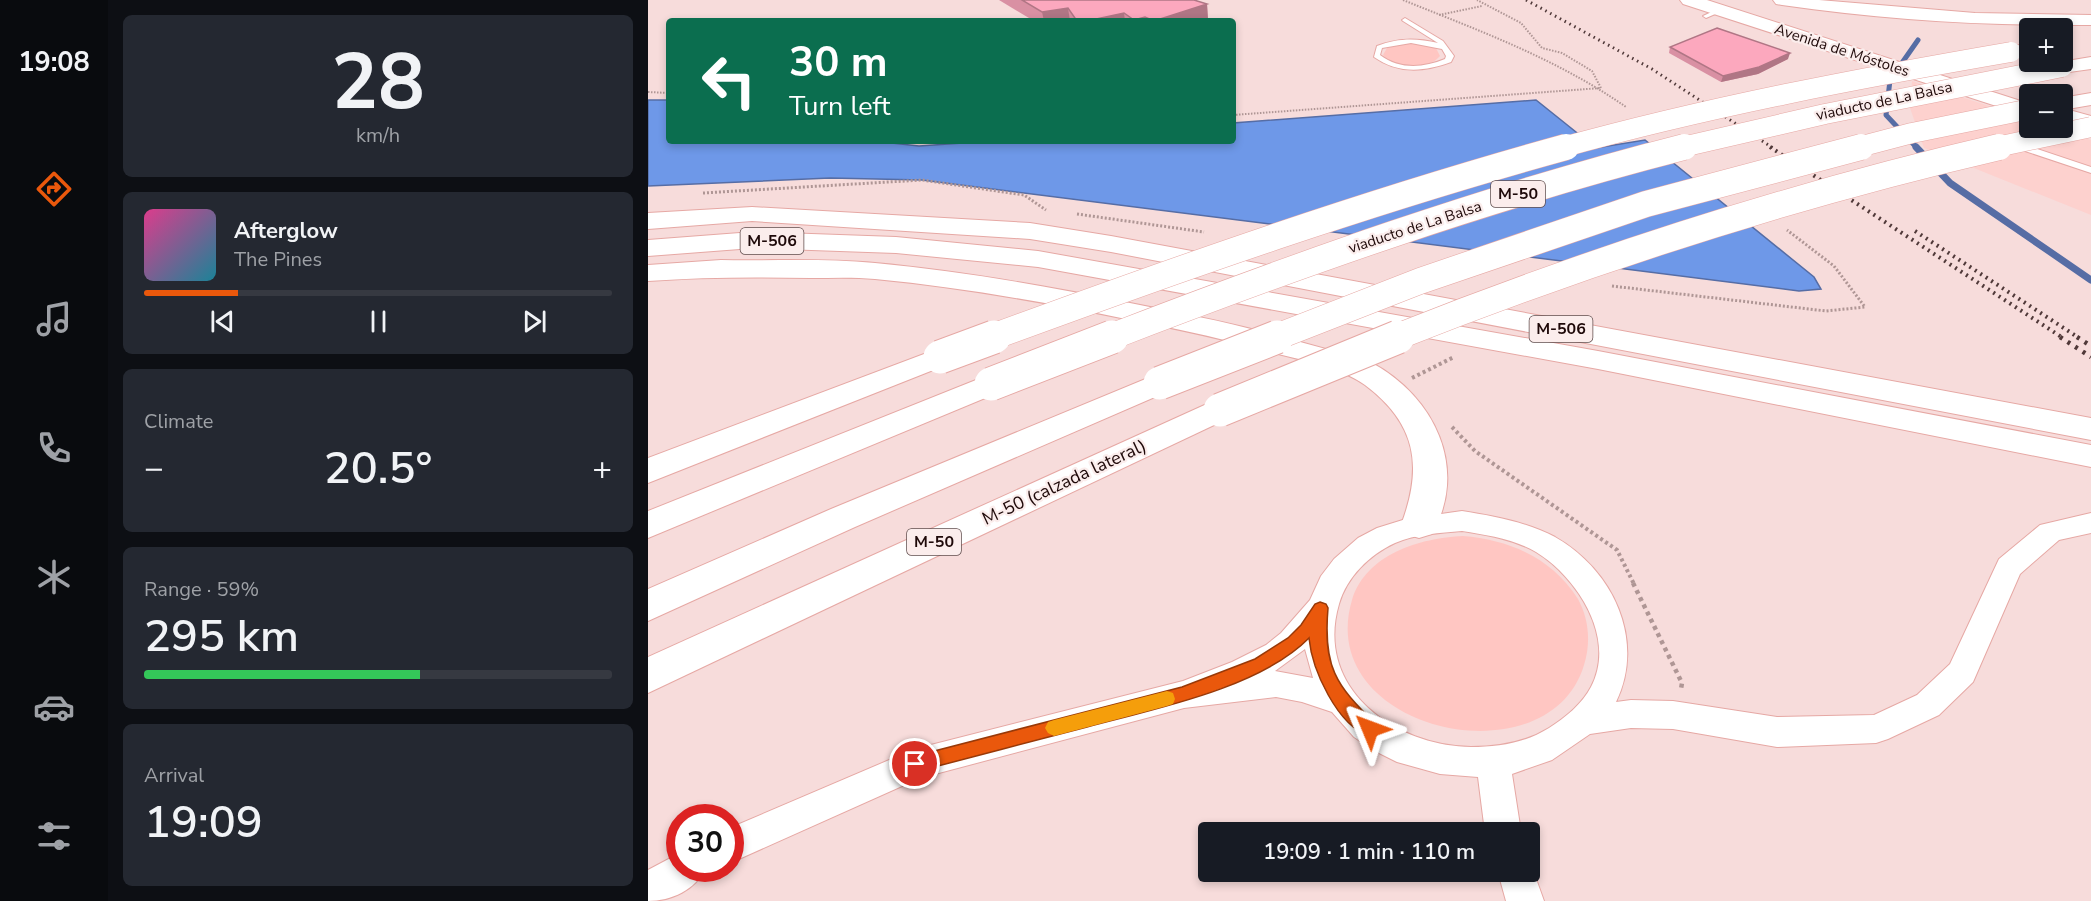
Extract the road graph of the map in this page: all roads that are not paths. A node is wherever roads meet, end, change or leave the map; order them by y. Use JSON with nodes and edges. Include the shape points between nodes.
{"nodes":[{"id":1,"x":1689,"y":0,"type":"edge"},
{"id":2,"x":1782,"y":0,"type":"edge"},
{"id":3,"x":1713,"y":9,"type":"edge"},
{"id":4,"x":1405,"y":20,"type":"dead end"},
{"id":5,"x":2091,"y":20,"type":"edge"},
{"id":6,"x":1444,"y":46,"type":"junction"},
{"id":7,"x":2019,"y":51,"type":"edge"},
{"id":8,"x":2091,"y":63,"type":"edge"},
{"id":9,"x":1912,"y":68,"type":"junction"},
{"id":10,"x":2091,"y":99,"type":"edge"},
{"id":11,"x":2019,"y":100,"type":"edge"},
{"id":12,"x":2019,"y":106,"type":"edge"},
{"id":13,"x":2019,"y":112,"type":"edge"},
{"id":14,"x":2074,"y":120,"type":"edge"},
{"id":15,"x":2036,"y":138,"type":"edge"},
{"id":16,"x":2091,"y":170,"type":"edge"},
{"id":17,"x":828,"y":220,"type":"junction"},
{"id":18,"x":648,"y":221,"type":"edge"},
{"id":19,"x":648,"y":231,"type":"edge"},
{"id":20,"x":896,"y":245,"type":"junction"},
{"id":21,"x":648,"y":248,"type":"edge"},
{"id":22,"x":648,"y":261,"type":"edge"},
{"id":23,"x":648,"y":273,"type":"edge"},
{"id":24,"x":887,"y":378,"type":"junction"},
{"id":25,"x":2091,"y":429,"type":"edge"},
{"id":26,"x":2091,"y":456,"type":"edge"},
{"id":27,"x":648,"y":471,"type":"edge"},
{"id":28,"x":648,"y":488,"type":"edge"},
{"id":29,"x":2091,"y":523,"type":"edge"},
{"id":30,"x":648,"y":525,"type":"edge"},
{"id":31,"x":1419,"y":525,"type":"junction"},
{"id":32,"x":648,"y":606,"type":"edge"},
{"id":33,"x":1320,"y":608,"type":"junction"},
{"id":34,"x":648,"y":676,"type":"edge"},
{"id":35,"x":1184,"y":694,"type":"junction"},
{"id":36,"x":1342,"y":702,"type":"junction"},
{"id":37,"x":1585,"y":721,"type":"junction"},
{"id":38,"x":1493,"y":762,"type":"junction"},
{"id":39,"x":1502,"y":822,"type":"edge"},
{"id":40,"x":744,"y":840,"type":"edge"},
{"id":41,"x":666,"y":880,"type":"edge"},
{"id":42,"x":1518,"y":882,"type":"edge"},
{"id":43,"x":648,"y":891,"type":"edge"},
{"id":44,"x":1525,"y":901,"type":"edge"}],
"edges":[{"from":1,"to":3,"type":"main road","name":"Avenida de Móstoles"},
{"from":2,"to":5,"type":"main road","via":[[1965,19]]},
{"from":3,"to":9,"type":"main road","name":"Avenida de Móstoles","bridge":true},
{"from":4,"to":6,"type":"lane"},
{"from":6,"to":6,"type":"lane","via":[[1417,39],[1402,40],[1379,47],[1376,56],[1386,64],[1407,69],[1431,67],[1448,60],[1449,51]]},
{"from":7,"to":24,"type":"main road","bridge":true,"via":[[1823,85],[1557,149],[1304,226]]},
{"from":8,"to":30,"type":"main road","name":"viaducto de La Balsa","number":"M-50","bridge":true,"via":[[1859,105],[1700,142],[1357,246],[1127,330]]},
{"from":9,"to":11,"type":"main road","name":"Avenida de Móstoles"},
{"from":9,"to":12,"type":"main road","name":"Avenida de Móstoles"},
{"from":10,"to":14,"type":"main road","number":"M-50"},
{"from":13,"to":32,"type":"main road","bridge":true,"via":[[1912,133],[1646,204],[1420,281],[1160,383]]},
{"from":14,"to":34,"type":"main road","name":"M-50 (calzada lateral)","number":"M-50","bridge":true,"via":[[1689,231],[1445,318],[1220,411]]},
{"from":15,"to":16,"type":"lane","via":[[2022,147]]},
{"from":17,"to":18,"type":"main road","via":[[752,214]]},
{"from":17,"to":19,"type":"main road","number":"M-506"},
{"from":17,"to":25,"type":"main road","number":"M-506","via":[[1030,231],[1111,244]]},
{"from":20,"to":21,"type":"main road","number":"M-506","via":[[753,240]]},
{"from":20,"to":22,"type":"main road","via":[[736,252]]},
{"from":20,"to":26,"type":"main road","number":"M-506","via":[[1038,259],[1598,360]]},
{"from":23,"to":31,"type":"main road","via":[[721,268],[873,271],[1025,290],[1231,332],[1359,368],[1377,378],[1408,406],[1429,452],[1429,497]]},
{"from":24,"to":27,"type":"main road"},
{"from":24,"to":28,"type":"main road"},
{"from":29,"to":37,"type":"street","via":[[2050,532],[2008,567],[1962,674],[1928,705],[1876,729],[1777,732],[1673,715],[1631,714]]},
{"from":31,"to":33,"type":"street","via":[[1385,536],[1356,554],[1334,579]]},
{"from":31,"to":37,"type":"street","via":[[1462,521],[1506,528],[1546,545],[1580,572],[1604,606],[1614,645],[1608,685]]},
{"from":33,"to":35,"type":"street","via":[[1294,642],[1261,664]]},
{"from":33,"to":36,"type":"street","via":[[1317,639],[1324,671]]},
{"from":35,"to":36,"type":"street","via":[[1276,684]]},
{"from":35,"to":40,"type":"street","via":[[915,764]]},
{"from":36,"to":38,"type":"street","via":[[1370,729],[1407,750],[1449,762]]},
{"from":37,"to":38,"type":"street","via":[[1545,749]]},
{"from":38,"to":39,"type":"street"},
{"from":41,"to":43,"type":"street"},
{"from":42,"to":44,"type":"street"}]}
